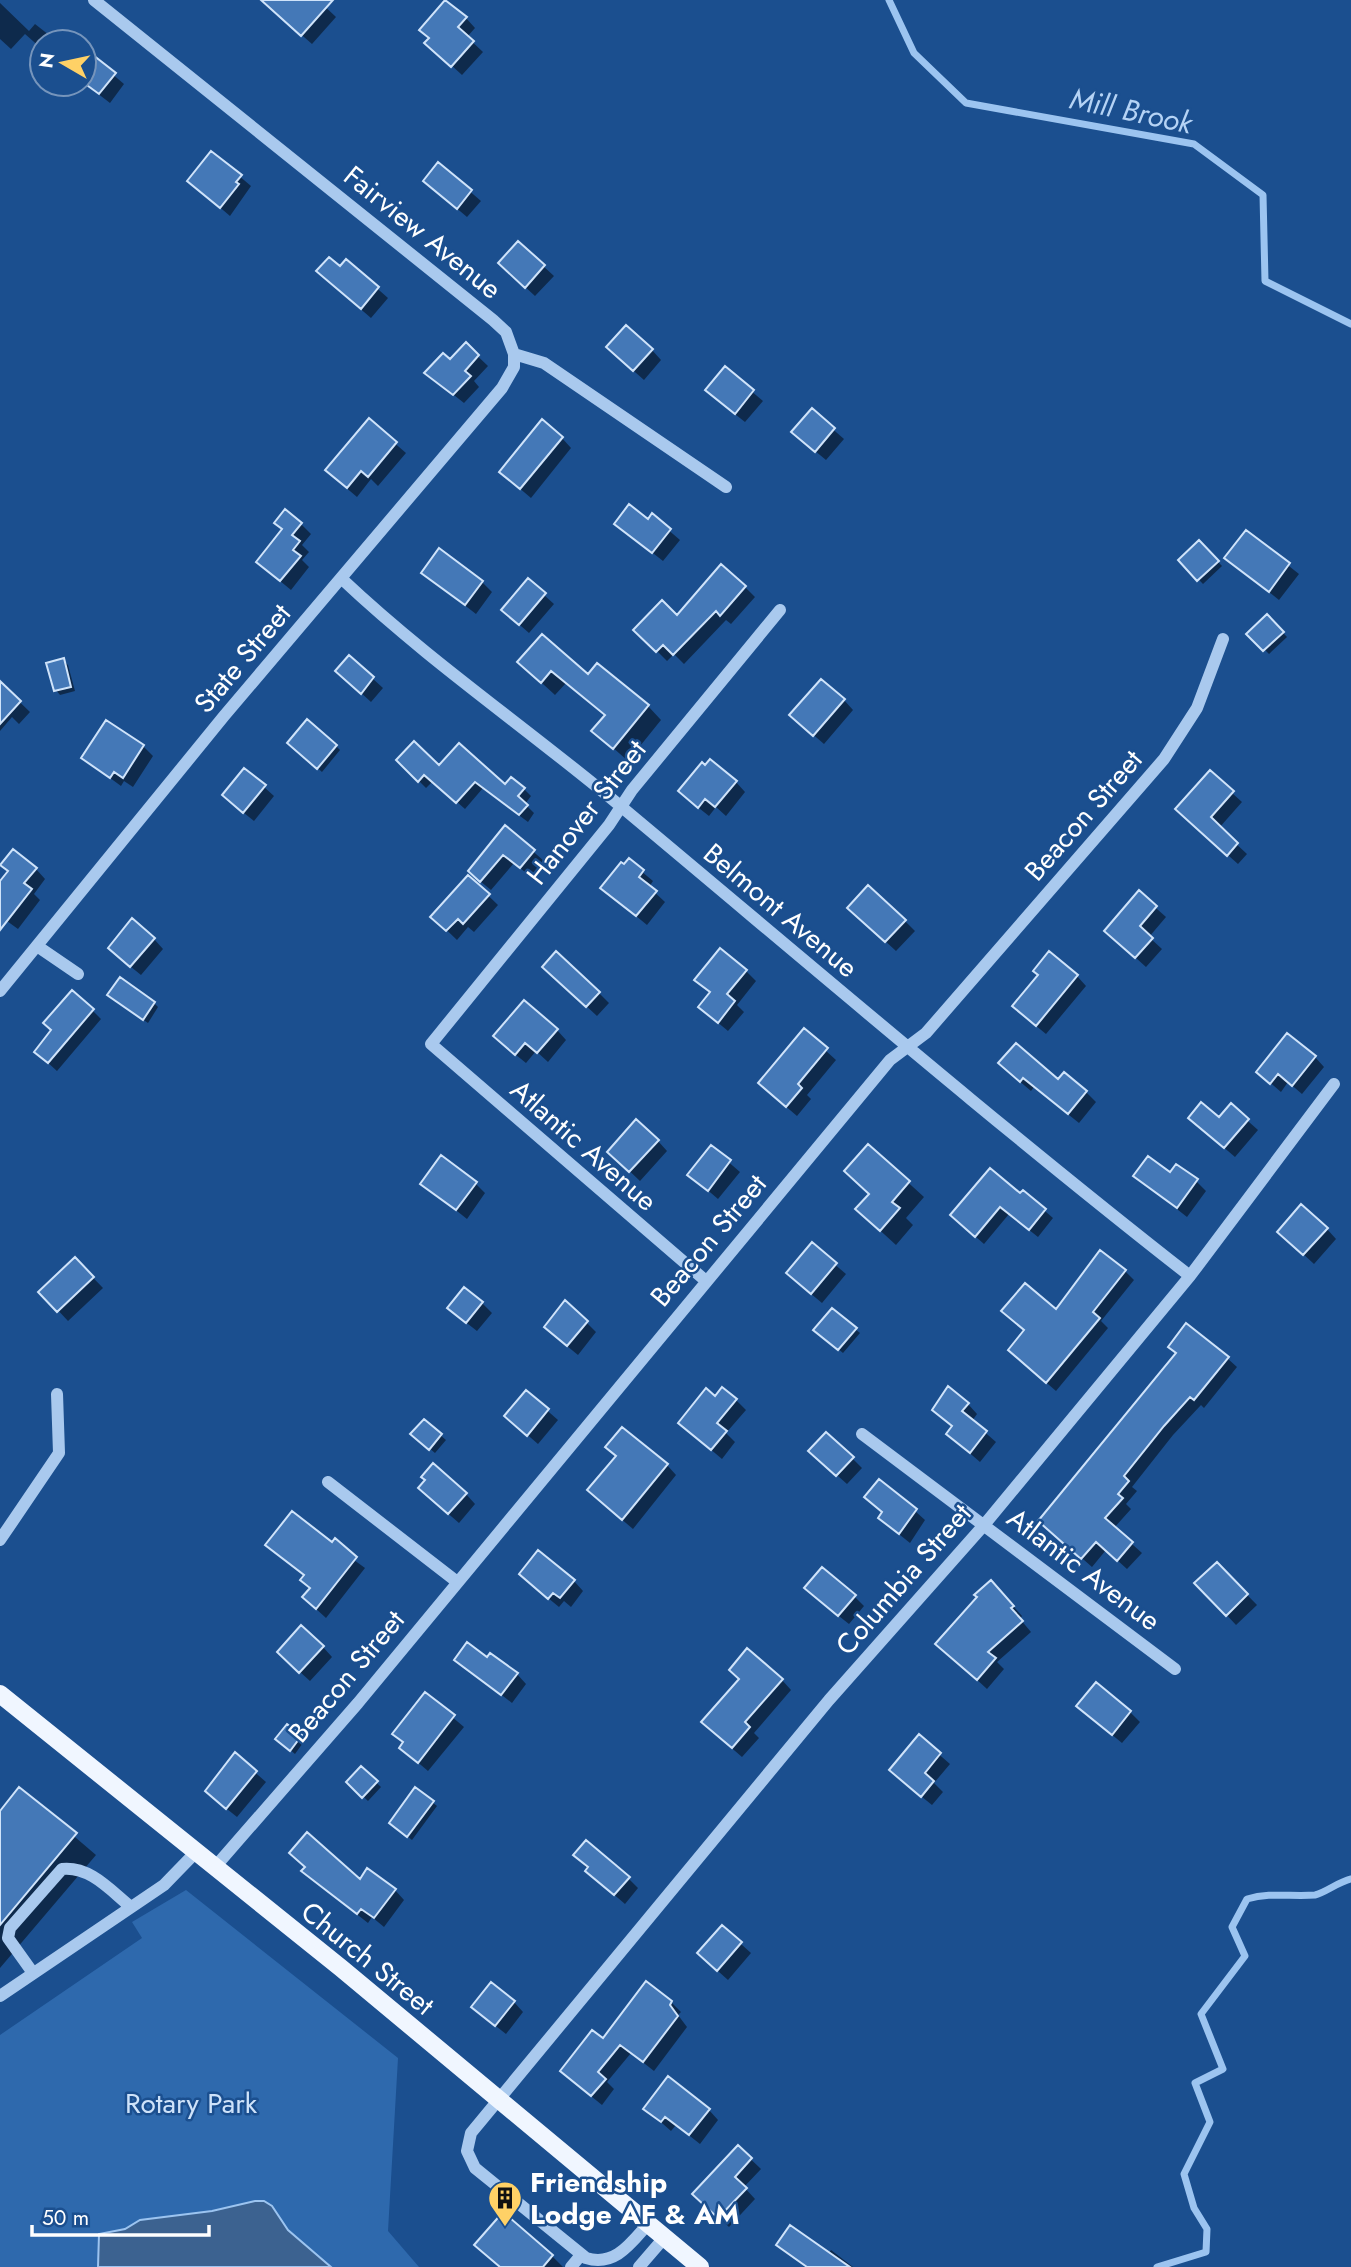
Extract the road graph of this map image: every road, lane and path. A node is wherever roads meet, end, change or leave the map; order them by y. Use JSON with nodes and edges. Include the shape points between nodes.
{"nodes":[{"id":1,"x":94,"y":0,"type":"edge"},
{"id":2,"x":514,"y":354,"type":"junction"},
{"id":3,"x":726,"y":488,"type":"dead end"},
{"id":4,"x":342,"y":579,"type":"junction"},
{"id":5,"x":780,"y":610,"type":"dead end"},
{"id":6,"x":1223,"y":639,"type":"dead end"},
{"id":7,"x":621,"y":807,"type":"junction"},
{"id":8,"x":37,"y":946,"type":"junction"},
{"id":9,"x":78,"y":974,"type":"dead end"},
{"id":10,"x":0,"y":991,"type":"edge"},
{"id":11,"x":430,"y":1044,"type":"joint"},
{"id":12,"x":905,"y":1048,"type":"junction"},
{"id":13,"x":1334,"y":1084,"type":"dead end"},
{"id":14,"x":1190,"y":1276,"type":"junction"},
{"id":15,"x":706,"y":1281,"type":"junction"},
{"id":16,"x":57,"y":1394,"type":"dead end"},
{"id":17,"x":862,"y":1434,"type":"dead end"},
{"id":18,"x":328,"y":1482,"type":"dead end"},
{"id":19,"x":984,"y":1525,"type":"junction"},
{"id":20,"x":0,"y":1540,"type":"edge"},
{"id":21,"x":456,"y":1581,"type":"junction"},
{"id":22,"x":1175,"y":1669,"type":"dead end"},
{"id":23,"x":0,"y":1694,"type":"edge"},
{"id":24,"x":196,"y":1852,"type":"junction"},
{"id":25,"x":215,"y":1867,"type":"junction"},
{"id":26,"x":131,"y":1908,"type":"junction"},
{"id":27,"x":33,"y":1973,"type":"junction"},
{"id":28,"x":0,"y":1996,"type":"edge"},
{"id":29,"x":497,"y":2099,"type":"junction"},
{"id":30,"x":648,"y":2224,"type":"junction"},
{"id":31,"x":664,"y":2238,"type":"junction"},
{"id":32,"x":581,"y":2255,"type":"junction"},
{"id":33,"x":572,"y":2267,"type":"edge"},
{"id":34,"x":639,"y":2267,"type":"edge"},
{"id":35,"x":699,"y":2267,"type":"edge"}],
"edges":[{"from":1,"to":2,"type":"street","name":"Fairview Avenue","via":[[493,320],[506,332]]},
{"from":2,"to":3,"type":"street","via":[[544,363]]},
{"from":2,"to":4,"type":"street","name":"State Street","via":[[514,367],[502,388]]},
{"from":4,"to":7,"type":"street","name":"Belmont Avenue","via":[[384,619]]},
{"from":4,"to":8,"type":"street","name":"State Street"},
{"from":5,"to":7,"type":"street","name":"Hanover Street"},
{"from":6,"to":12,"type":"street","name":"Beacon Street","via":[[1197,708],[1164,759],[926,1033]]},
{"from":7,"to":11,"type":"street","name":"Hanover Street"},
{"from":7,"to":12,"type":"street","name":"Belmont Avenue"},
{"from":8,"to":9,"type":"street"},
{"from":8,"to":10,"type":"street","name":"State Street"},
{"from":11,"to":15,"type":"street","name":"Atlantic Avenue"},
{"from":12,"to":14,"type":"street","name":"Belmont Avenue"},
{"from":12,"to":15,"type":"street","name":"Beacon Street","via":[[890,1060]]},
{"from":13,"to":14,"type":"street","name":"Columbia Street"},
{"from":14,"to":19,"type":"street","name":"Columbia Street"},
{"from":15,"to":21,"type":"street","name":"Beacon Street"},
{"from":16,"to":20,"type":"street","via":[[59,1453]]},
{"from":17,"to":19,"type":"street","name":"Atlantic Avenue"},
{"from":18,"to":21,"type":"street"},
{"from":19,"to":22,"type":"street","name":"Atlantic Avenue"},
{"from":19,"to":29,"type":"street","name":"Columbia Street","via":[[829,1700]]},
{"from":21,"to":25,"type":"street","name":"Beacon Street","via":[[358,1703]]},
{"from":23,"to":24,"type":"main road","name":"Church Street"},
{"from":24,"to":25,"type":"main road","name":"Church Street"},
{"from":24,"to":26,"type":"street","via":[[174,1878]]},
{"from":25,"to":29,"type":"main road","name":"Church Street"},
{"from":26,"to":27,"type":"street"},
{"from":26,"to":27,"type":"street","via":[[90,1874],[62,1869],[10,1928],[8,1938]]},
{"from":27,"to":28,"type":"street"},
{"from":29,"to":30,"type":"main road","name":"Church Street"},
{"from":29,"to":32,"type":"street","name":"Columbia Street","via":[[468,2138],[471,2163]]},
{"from":30,"to":31,"type":"main road","name":"Church Street"},
{"from":30,"to":32,"type":"street","via":[[615,2258],[598,2261]]},
{"from":31,"to":34,"type":"street"},
{"from":31,"to":35,"type":"main road","name":"Church Street"},
{"from":32,"to":33,"type":"street"}]}
